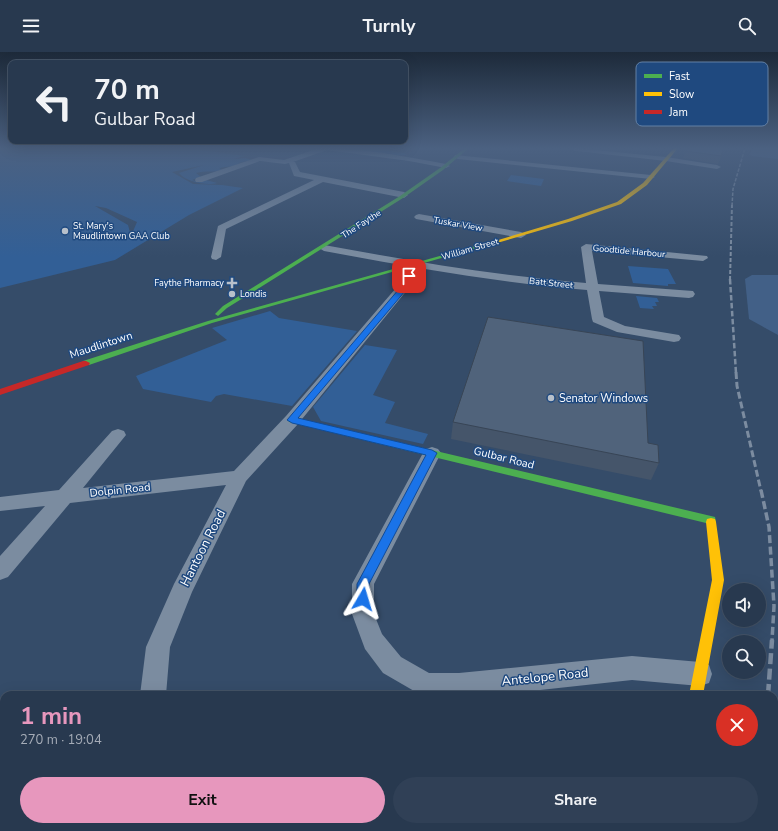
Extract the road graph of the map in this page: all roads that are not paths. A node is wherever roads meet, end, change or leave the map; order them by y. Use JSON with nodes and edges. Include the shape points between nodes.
{"nodes":[{"id":1,"x":311,"y":184,"type":"edge"},
{"id":2,"x":349,"y":184,"type":"edge"},
{"id":3,"x":419,"y":184,"type":"edge"},
{"id":4,"x":644,"y":184,"type":"edge"},
{"id":5,"x":404,"y":195,"type":"junction"},
{"id":6,"x":419,"y":217,"type":"dead end"},
{"id":7,"x":521,"y":235,"type":"junction"},
{"id":8,"x":324,"y":248,"type":"junction"},
{"id":9,"x":216,"y":257,"type":"dead end"},
{"id":10,"x":703,"y":258,"type":"dead end"},
{"id":11,"x":414,"y":265,"type":"junction"},
{"id":12,"x":399,"y":270,"type":"junction"},
{"id":13,"x":592,"y":287,"type":"junction"},
{"id":14,"x":249,"y":293,"type":"junction"},
{"id":15,"x":689,"y":294,"type":"dead end"},
{"id":16,"x":257,"y":309,"type":"junction"},
{"id":17,"x":210,"y":322,"type":"junction"},
{"id":18,"x":674,"y":338,"type":"dead end"},
{"id":19,"x":0,"y":392,"type":"edge"},
{"id":20,"x":292,"y":420,"type":"junction"},
{"id":21,"x":118,"y":435,"type":"dead end"},
{"id":22,"x":432,"y":453,"type":"junction"},
{"id":23,"x":240,"y":477,"type":"junction"},
{"id":24,"x":67,"y":496,"type":"junction"},
{"id":25,"x":0,"y":504,"type":"edge"},
{"id":26,"x":0,"y":571,"type":"edge"},
{"id":27,"x":698,"y":684,"type":"edge"},
{"id":28,"x":153,"y":691,"type":"edge"}],
"edges":[{"from":1,"to":9,"type":"street","via":[[221,228]]},
{"from":2,"to":5,"type":"street"},
{"from":3,"to":5,"type":"street","name":"The Faythe"},
{"from":4,"to":7,"type":"street","name":"William Street","via":[[619,203]]},
{"from":5,"to":8,"type":"street","name":"The Faythe"},
{"from":6,"to":7,"type":"street","name":"Tuskar View"},
{"from":7,"to":11,"type":"street","name":"William Street"},
{"from":8,"to":11,"type":"street"},
{"from":8,"to":14,"type":"street","name":"The Faythe"},
{"from":10,"to":13,"type":"street","name":"Goodtide Harbour","via":[[586,247]]},
{"from":11,"to":12,"type":"street","name":"William Street"},
{"from":11,"to":13,"type":"street","name":"Batt Street"},
{"from":12,"to":16,"type":"street","name":"William Street"},
{"from":12,"to":20,"type":"street","name":"Hantoon Road","via":[[409,276],[408,282]]},
{"from":13,"to":15,"type":"street","name":"Batt Street"},
{"from":13,"to":18,"type":"street","name":"Goodtide Harbour","via":[[598,319],[622,329]]},
{"from":14,"to":16,"type":"street","via":[[249,302]]},
{"from":14,"to":17,"type":"street","name":"The Faythe","via":[[225,307]]},
{"from":16,"to":17,"type":"street","name":"William Street"},
{"from":17,"to":19,"type":"street","name":"Maudlintown"},
{"from":20,"to":22,"type":"street","name":"Gulbar Road"},
{"from":20,"to":23,"type":"street","name":"Hantoon Road"},
{"from":21,"to":24,"type":"street"},
{"from":22,"to":27,"type":"street","name":"Gulbar Road","via":[[711,520],[718,580]]},
{"from":22,"to":27,"type":"street","name":"Antelope Road","via":[[363,584],[363,614],[373,641],[392,665],[427,685],[460,686],[632,668]]},
{"from":23,"to":24,"type":"street","name":"Dolpin Road"},
{"from":23,"to":28,"type":"street","name":"Hantoon Road","via":[[182,591],[158,647]]},
{"from":24,"to":25,"type":"street","name":"Dolpin Road"},
{"from":24,"to":26,"type":"street"}]}
